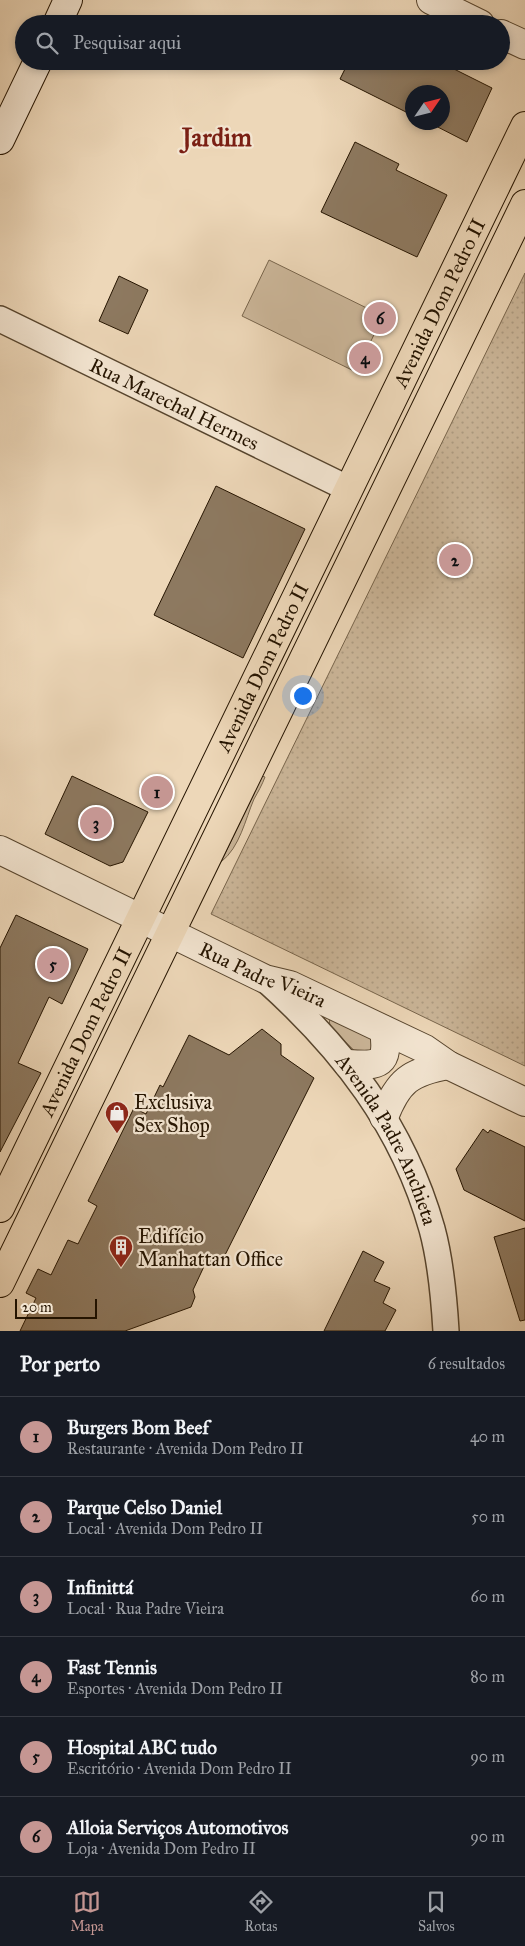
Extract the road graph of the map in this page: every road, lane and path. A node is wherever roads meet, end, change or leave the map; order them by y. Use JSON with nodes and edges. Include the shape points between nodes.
{"nodes":[{"id":1,"x":68,"y":0,"type":"edge"},
{"id":2,"x":431,"y":0,"type":"edge"},
{"id":3,"x":61,"y":15,"type":"edge"},
{"id":4,"x":462,"y":15,"type":"edge"},
{"id":5,"x":510,"y":38,"type":"edge"},
{"id":6,"x":525,"y":45,"type":"edge"},
{"id":7,"x":34,"y":70,"type":"edge"},
{"id":8,"x":525,"y":126,"type":"edge"},
{"id":9,"x":0,"y":140,"type":"edge"},
{"id":10,"x":525,"y":204,"type":"edge"},
{"id":11,"x":0,"y":318,"type":"edge"},
{"id":12,"x":349,"y":489,"type":"junction"},
{"id":13,"x":0,"y":850,"type":"edge"},
{"id":14,"x":141,"y":919,"type":"junction"},
{"id":15,"x":170,"y":933,"type":"junction"},
{"id":16,"x":266,"y":979,"type":"junction"},
{"id":17,"x":384,"y":1030,"type":"junction"},
{"id":18,"x":348,"y":1064,"type":"junction"},
{"id":19,"x":448,"y":1065,"type":"junction"},
{"id":20,"x":525,"y":1102,"type":"edge"},
{"id":21,"x":384,"y":1117,"type":"junction"},
{"id":22,"x":0,"y":1208,"type":"edge"},
{"id":23,"x":0,"y":1284,"type":"edge"},
{"id":24,"x":446,"y":1331,"type":"edge"}],
"edges":[{"from":1,"to":3,"type":"street"},
{"from":2,"to":4,"type":"street"},
{"from":5,"to":6,"type":"street"},
{"from":7,"to":9,"type":"street"},
{"from":8,"to":12,"type":"main road","name":"Avenida Dom Pedro II"},
{"from":10,"to":15,"type":"main road","name":"Avenida Dom Pedro II"},
{"from":11,"to":12,"type":"street","name":"Rua Marechal Hermes"},
{"from":12,"to":14,"type":"main road","name":"Avenida Dom Pedro II"},
{"from":13,"to":14,"type":"street","name":"Rua Padre Vieira"},
{"from":14,"to":15,"type":"street","name":"Rua Padre Vieira"},
{"from":14,"to":22,"type":"main road","name":"Avenida Dom Pedro II"},
{"from":15,"to":16,"type":"street","name":"Rua Padre Vieira"},
{"from":15,"to":23,"type":"main road","name":"Avenida Dom Pedro II"},
{"from":16,"to":17,"type":"street","name":"Rua Padre Vieira","via":[[290,985]]},
{"from":16,"to":18,"type":"street","name":"Avenida Padre Anchieta","via":[[310,1021]]},
{"from":17,"to":18,"type":"street","via":[[385,1056],[367,1065]]},
{"from":17,"to":19,"type":"street","name":"Rua Padre Vieira","via":[[425,1049]]},
{"from":18,"to":21,"type":"street","name":"Avenida Padre Anchieta"},
{"from":19,"to":20,"type":"street","name":"Rua Padre Vieira"},
{"from":19,"to":21,"type":"street","via":[[416,1073],[393,1097]]},
{"from":21,"to":24,"type":"street","name":"Avenida Padre Anchieta","via":[[422,1199],[432,1230]]}]}
